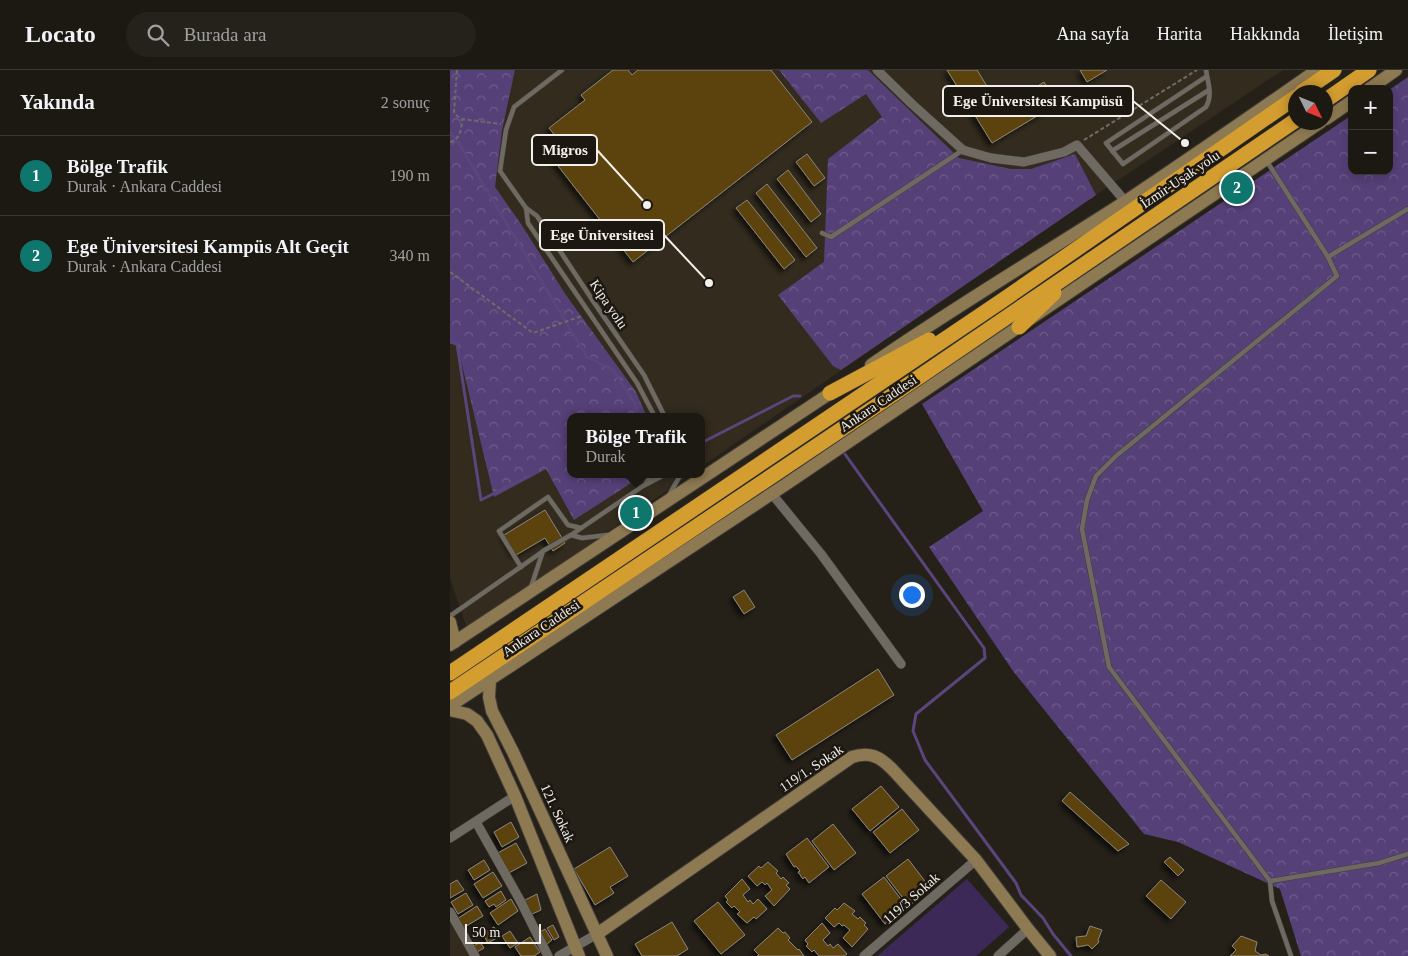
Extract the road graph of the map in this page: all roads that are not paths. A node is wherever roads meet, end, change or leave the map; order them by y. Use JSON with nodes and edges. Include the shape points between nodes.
{"nodes":[{"id":1,"x":562,"y":70,"type":"edge"},
{"id":2,"x":878,"y":70,"type":"edge"},
{"id":3,"x":1206,"y":70,"type":"edge"},
{"id":4,"x":1317,"y":70,"type":"edge"},
{"id":5,"x":1334,"y":70,"type":"edge"},
{"id":6,"x":1369,"y":70,"type":"edge"},
{"id":7,"x":1396,"y":70,"type":"edge"},
{"id":8,"x":1207,"y":76,"type":"junction"},
{"id":9,"x":1312,"y":85,"type":"edge"},
{"id":10,"x":1375,"y":85,"type":"edge"},
{"id":11,"x":1209,"y":90,"type":"junction"},
{"id":12,"x":1333,"y":95,"type":"edge"},
{"id":13,"x":1288,"y":103,"type":"edge"},
{"id":14,"x":1348,"y":104,"type":"edge"},
{"id":15,"x":1333,"y":114,"type":"edge"},
{"id":16,"x":1288,"y":125,"type":"edge"},
{"id":17,"x":1309,"y":130,"type":"edge"},
{"id":18,"x":963,"y":150,"type":"junction"},
{"id":19,"x":1112,"y":150,"type":"junction"},
{"id":20,"x":1266,"y":160,"type":"junction"},
{"id":21,"x":1125,"y":201,"type":"junction"},
{"id":22,"x":526,"y":208,"type":"junction"},
{"id":23,"x":1408,"y":209,"type":"edge"},
{"id":24,"x":822,"y":233,"type":"dead end"},
{"id":25,"x":1328,"y":257,"type":"junction"},
{"id":26,"x":1084,"y":264,"type":"junction"},
{"id":27,"x":1003,"y":300,"type":"junction"},
{"id":28,"x":1019,"y":327,"type":"junction"},
{"id":29,"x":830,"y":393,"type":"junction"},
{"id":30,"x":653,"y":413,"type":"edge"},
{"id":31,"x":663,"y":413,"type":"edge"},
{"id":32,"x":705,"y":473,"type":"edge"},
{"id":33,"x":649,"y":478,"type":"edge"},
{"id":34,"x":659,"y":478,"type":"edge"},
{"id":35,"x":679,"y":478,"type":"edge"},
{"id":36,"x":698,"y":478,"type":"edge"},
{"id":37,"x":644,"y":486,"type":"junction"},
{"id":38,"x":772,"y":494,"type":"junction"},
{"id":39,"x":664,"y":504,"type":"junction"},
{"id":40,"x":581,"y":528,"type":"junction"},
{"id":41,"x":619,"y":534,"type":"junction"},
{"id":42,"x":570,"y":535,"type":"junction"},
{"id":43,"x":543,"y":551,"type":"junction"},
{"id":44,"x":521,"y":567,"type":"junction"},
{"id":45,"x":529,"y":593,"type":"junction"},
{"id":46,"x":450,"y":616,"type":"edge"},
{"id":47,"x":450,"y":622,"type":"edge"},
{"id":48,"x":452,"y":643,"type":"edge"},
{"id":49,"x":901,"y":664,"type":"dead end"},
{"id":50,"x":450,"y":673,"type":"edge"},
{"id":51,"x":490,"y":681,"type":"junction"},
{"id":52,"x":450,"y":692,"type":"edge"},
{"id":53,"x":450,"y":706,"type":"edge"},
{"id":54,"x":450,"y":710,"type":"edge"},
{"id":55,"x":515,"y":796,"type":"junction"},
{"id":56,"x":476,"y":822,"type":"junction"},
{"id":57,"x":450,"y":838,"type":"edge"},
{"id":58,"x":1408,"y":854,"type":"edge"},
{"id":59,"x":976,"y":860,"type":"junction"},
{"id":60,"x":1270,"y":881,"type":"junction"},
{"id":61,"x":450,"y":912,"type":"edge"},
{"id":62,"x":1028,"y":929,"type":"junction"},
{"id":63,"x":597,"y":934,"type":"junction"},
{"id":64,"x":577,"y":951,"type":"edge"},
{"id":65,"x":475,"y":956,"type":"edge"},
{"id":66,"x":548,"y":956,"type":"edge"},
{"id":67,"x":559,"y":956,"type":"edge"},
{"id":68,"x":607,"y":956,"type":"edge"},
{"id":69,"x":864,"y":956,"type":"edge"},
{"id":70,"x":998,"y":956,"type":"edge"},
{"id":71,"x":1050,"y":956,"type":"edge"},
{"id":72,"x":1291,"y":956,"type":"edge"}],
"edges":[{"from":1,"to":22,"type":"lane","name":"Kipa yolu","via":[[514,107],[508,126],[500,171]]},
{"from":2,"to":18,"type":"street"},
{"from":3,"to":8,"type":"lane"},
{"from":4,"to":21,"type":"main road"},
{"from":5,"to":9,"type":"highway"},
{"from":6,"to":12,"type":"highway"},
{"from":7,"to":10,"type":"main road"},
{"from":8,"to":11,"type":"lane"},
{"from":8,"to":19,"type":"lane","via":[[1106,143]]},
{"from":11,"to":19,"type":"lane"},
{"from":11,"to":19,"type":"lane","via":[[1211,98],[1206,107],[1123,164]]},
{"from":13,"to":27,"type":"highway","name":"Ankara Caddesi"},
{"from":14,"to":15,"type":"main road"},
{"from":16,"to":26,"type":"highway","name":"İzmir-Uşak yolu"},
{"from":17,"to":20,"type":"main road","name":"Ankara Caddesi"},
{"from":18,"to":21,"type":"street","via":[[1024,162],[1064,152],[1077,145]]},
{"from":18,"to":24,"type":"lane","via":[[831,237]]},
{"from":20,"to":25,"type":"lane"},
{"from":20,"to":28,"type":"main road","name":"Ankara Caddesi"},
{"from":21,"to":29,"type":"main road","via":[[925,327]]},
{"from":22,"to":30,"type":"lane","name":"Kipa yolu","via":[[528,223],[637,383]]},
{"from":22,"to":31,"type":"lane","name":"Kipa yolu","via":[[537,216],[644,376]]},
{"from":23,"to":25,"type":"lane"},
{"from":25,"to":60,"type":"lane","via":[[1337,276],[1116,456],[1096,476],[1086,500],[1082,529],[1109,668]]},
{"from":26,"to":28,"type":"highway"},
{"from":26,"to":52,"type":"highway","name":"Ankara Caddesi"},
{"from":27,"to":29,"type":"highway"},
{"from":27,"to":50,"type":"highway","name":"Ankara Caddesi"},
{"from":28,"to":38,"type":"main road","name":"Ankara Caddesi"},
{"from":29,"to":32,"type":"main road"},
{"from":33,"to":37,"type":"lane"},
{"from":34,"to":37,"type":"lane"},
{"from":35,"to":39,"type":"lane"},
{"from":36,"to":39,"type":"main road"},
{"from":37,"to":40,"type":"lane"},
{"from":38,"to":49,"type":"street","via":[[821,554]]},
{"from":38,"to":51,"type":"main road","name":"Ankara Caddesi"},
{"from":39,"to":41,"type":"main road"},
{"from":40,"to":42,"type":"lane"},
{"from":40,"to":44,"type":"lane","via":[[568,525],[548,497],[499,531]]},
{"from":41,"to":42,"type":"lane","via":[[582,538]]},
{"from":41,"to":45,"type":"main road"},
{"from":42,"to":43,"type":"lane"},
{"from":43,"to":44,"type":"lane"},
{"from":43,"to":45,"type":"lane"},
{"from":44,"to":46,"type":"lane"},
{"from":45,"to":48,"type":"main road"},
{"from":47,"to":48,"type":"main road"},
{"from":51,"to":53,"type":"main road","name":"Ankara Caddesi"},
{"from":51,"to":63,"type":"main road","name":"121. Sokak","via":[[492,711]]},
{"from":54,"to":55,"type":"main road","via":[[467,714],[477,721],[487,735]]},
{"from":55,"to":56,"type":"street"},
{"from":55,"to":64,"type":"main road"},
{"from":56,"to":57,"type":"street"},
{"from":56,"to":66,"type":"street"},
{"from":58,"to":60,"type":"lane","via":[[1379,863]]},
{"from":59,"to":62,"type":"main road","name":"119/1. Sokak"},
{"from":59,"to":63,"type":"main road","name":"119/1. Sokak","via":[[882,759],[861,754],[852,757]]},
{"from":59,"to":69,"type":"street","name":"119/3 Sokak"},
{"from":60,"to":72,"type":"lane","via":[[1272,901]]},
{"from":61,"to":65,"type":"street"},
{"from":62,"to":70,"type":"street"},
{"from":62,"to":71,"type":"main road","name":"119/1. Sokak"},
{"from":63,"to":64,"type":"street"},
{"from":63,"to":68,"type":"main road","name":"121. Sokak"},
{"from":64,"to":67,"type":"street"}]}
